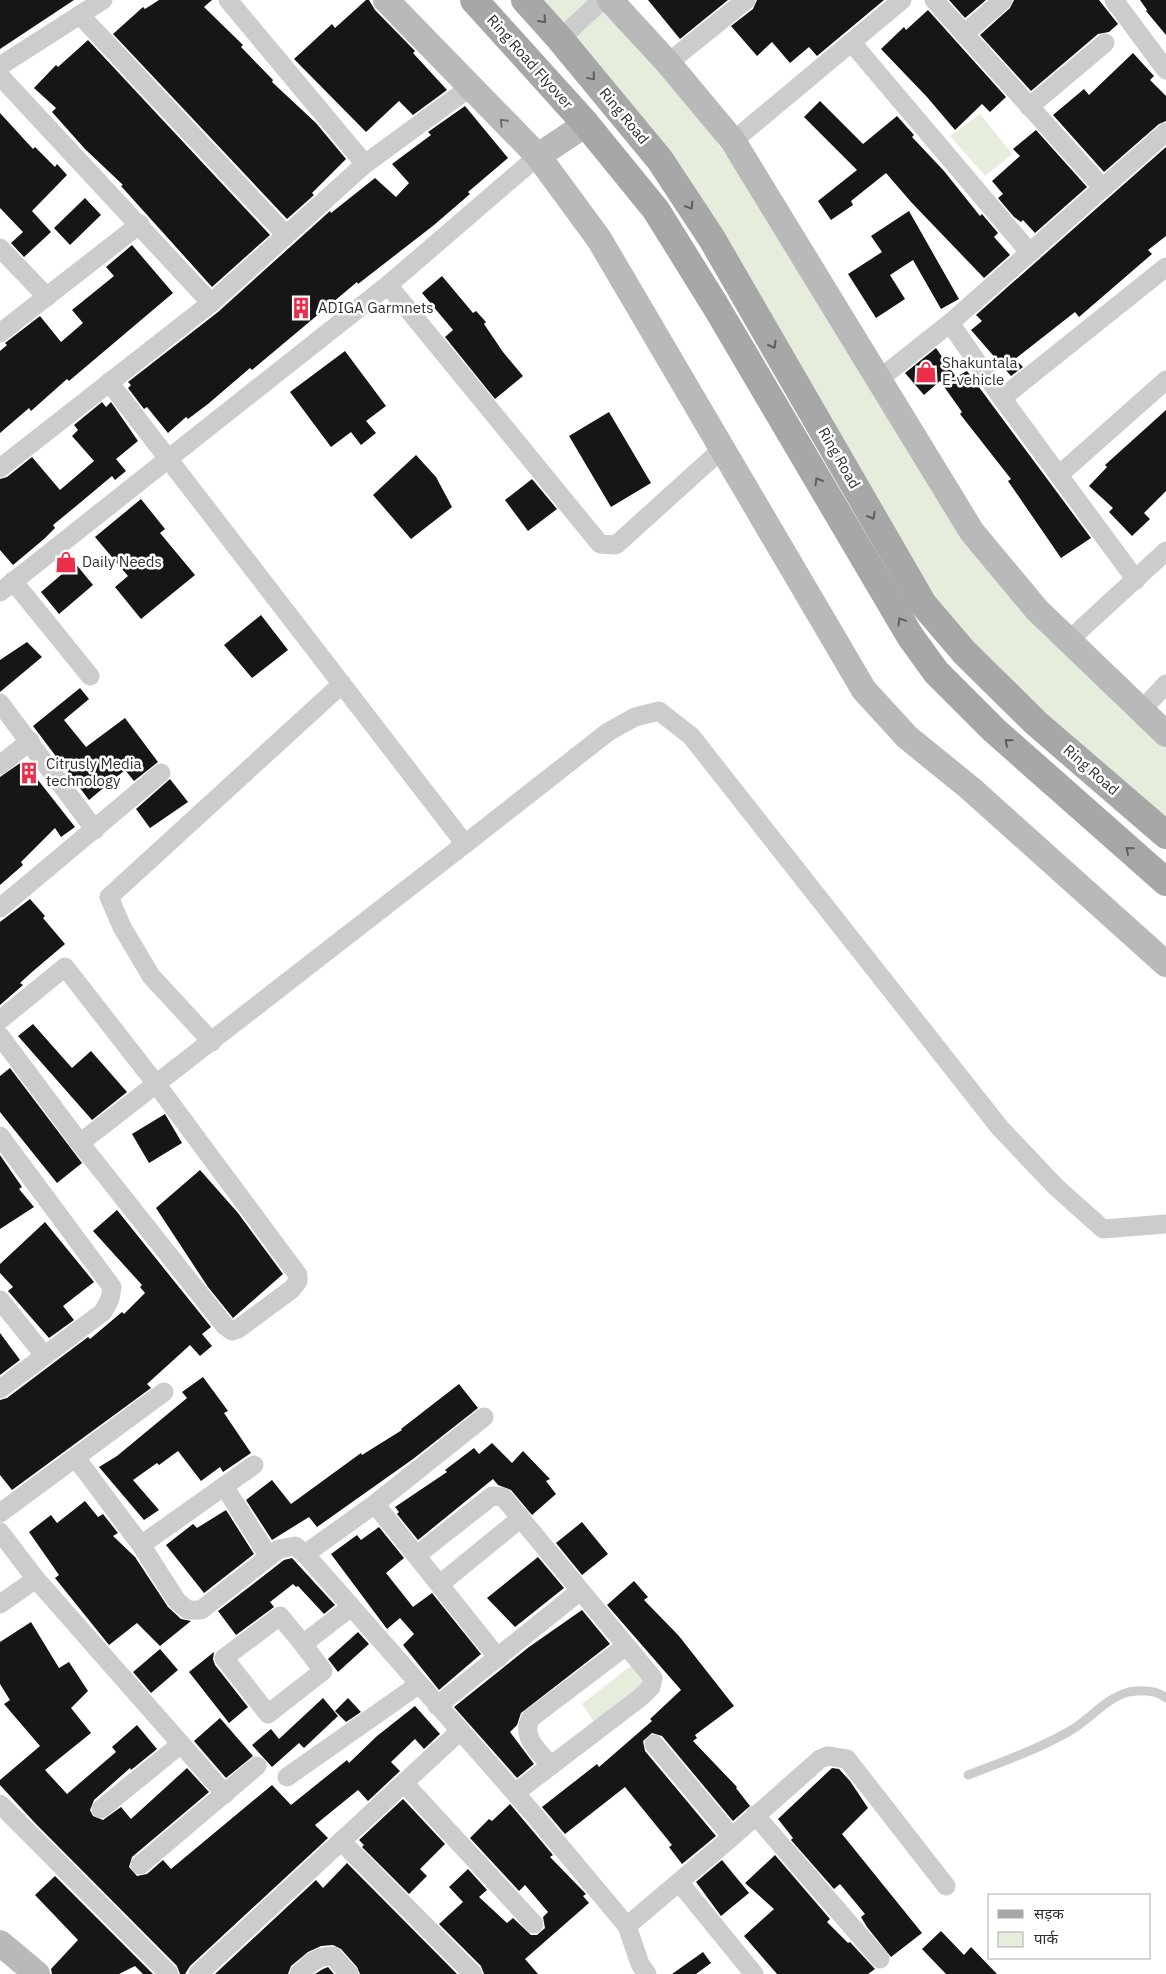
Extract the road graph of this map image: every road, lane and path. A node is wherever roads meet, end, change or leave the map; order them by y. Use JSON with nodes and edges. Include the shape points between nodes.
{"nodes":[{"id":1,"x":103,"y":0,"type":"edge"},
{"id":2,"x":228,"y":0,"type":"edge"},
{"id":3,"x":386,"y":0,"type":"edge"},
{"id":4,"x":474,"y":0,"type":"edge"},
{"id":5,"x":525,"y":0,"type":"edge"},
{"id":6,"x":602,"y":0,"type":"edge"},
{"id":7,"x":610,"y":0,"type":"edge"},
{"id":8,"x":746,"y":0,"type":"edge"},
{"id":9,"x":902,"y":0,"type":"edge"},
{"id":10,"x":934,"y":0,"type":"edge"},
{"id":11,"x":1003,"y":0,"type":"edge"},
{"id":12,"x":1114,"y":0,"type":"edge"},
{"id":13,"x":80,"y":15,"type":"junction"},
{"id":14,"x":964,"y":34,"type":"junction"},
{"id":15,"x":560,"y":40,"type":"junction"},
{"id":16,"x":1105,"y":42,"type":"dead end"},
{"id":17,"x":852,"y":43,"type":"junction"},
{"id":18,"x":668,"y":63,"type":"junction"},
{"id":19,"x":0,"y":66,"type":"edge"},
{"id":20,"x":1166,"y":70,"type":"edge"},
{"id":21,"x":0,"y":76,"type":"edge"},
{"id":22,"x":469,"y":88,"type":"junction"},
{"id":23,"x":1029,"y":107,"type":"junction"},
{"id":24,"x":586,"y":124,"type":"junction"},
{"id":25,"x":1166,"y":132,"type":"edge"},
{"id":26,"x":733,"y":141,"type":"junction"},
{"id":27,"x":538,"y":156,"type":"junction"},
{"id":28,"x":365,"y":164,"type":"junction"},
{"id":29,"x":1102,"y":187,"type":"junction"},
{"id":30,"x":140,"y":224,"type":"junction"},
{"id":31,"x":285,"y":234,"type":"junction"},
{"id":32,"x":0,"y":248,"type":"edge"},
{"id":33,"x":1030,"y":252,"type":"junction"},
{"id":34,"x":1166,"y":267,"type":"edge"},
{"id":35,"x":388,"y":285,"type":"junction"},
{"id":36,"x":47,"y":297,"type":"junction"},
{"id":37,"x":211,"y":303,"type":"junction"},
{"id":38,"x":950,"y":323,"type":"junction"},
{"id":39,"x":0,"y":333,"type":"edge"},
{"id":40,"x":878,"y":380,"type":"junction"},
{"id":41,"x":1166,"y":380,"type":"edge"},
{"id":42,"x":109,"y":382,"type":"junction"},
{"id":43,"x":1002,"y":398,"type":"junction"},
{"id":44,"x":722,"y":450,"type":"junction"},
{"id":45,"x":168,"y":457,"type":"junction"},
{"id":46,"x":0,"y":468,"type":"edge"},
{"id":47,"x":1059,"y":475,"type":"junction"},
{"id":48,"x":1166,"y":551,"type":"edge"},
{"id":49,"x":1136,"y":580,"type":"junction"},
{"id":50,"x":7,"y":587,"type":"edge"},
{"id":51,"x":1068,"y":641,"type":"junction"},
{"id":52,"x":90,"y":676,"type":"dead end"},
{"id":53,"x":342,"y":684,"type":"junction"},
{"id":54,"x":1166,"y":684,"type":"edge"},
{"id":55,"x":0,"y":703,"type":"edge"},
{"id":56,"x":1141,"y":711,"type":"junction"},
{"id":57,"x":1166,"y":734,"type":"edge"},
{"id":58,"x":30,"y":741,"type":"junction"},
{"id":59,"x":0,"y":765,"type":"edge"},
{"id":60,"x":161,"y":773,"type":"dead end"},
{"id":61,"x":95,"y":830,"type":"junction"},
{"id":62,"x":1166,"y":835,"type":"edge"},
{"id":63,"x":464,"y":844,"type":"junction"},
{"id":64,"x":1166,"y":882,"type":"edge"},
{"id":65,"x":0,"y":908,"type":"edge"},
{"id":66,"x":1166,"y":964,"type":"edge"},
{"id":67,"x":0,"y":1020,"type":"edge"},
{"id":68,"x":0,"y":1036,"type":"edge"},
{"id":69,"x":212,"y":1042,"type":"junction"},
{"id":70,"x":157,"y":1085,"type":"junction"},
{"id":71,"x":0,"y":1136,"type":"edge"},
{"id":72,"x":80,"y":1143,"type":"junction"},
{"id":73,"x":1166,"y":1224,"type":"edge"},
{"id":74,"x":0,"y":1300,"type":"edge"},
{"id":75,"x":44,"y":1355,"type":"junction"},
{"id":76,"x":0,"y":1389,"type":"edge"},
{"id":77,"x":164,"y":1392,"type":"dead end"},
{"id":78,"x":484,"y":1417,"type":"dead end"},
{"id":79,"x":76,"y":1458,"type":"junction"},
{"id":80,"x":254,"y":1465,"type":"dead end"},
{"id":81,"x":224,"y":1486,"type":"junction"},
{"id":82,"x":375,"y":1504,"type":"junction"},
{"id":83,"x":0,"y":1513,"type":"edge"},
{"id":84,"x":521,"y":1518,"type":"junction"},
{"id":85,"x":0,"y":1532,"type":"edge"},
{"id":86,"x":141,"y":1545,"type":"junction"},
{"id":87,"x":305,"y":1554,"type":"junction"},
{"id":88,"x":417,"y":1555,"type":"junction"},
{"id":89,"x":269,"y":1557,"type":"junction"},
{"id":90,"x":36,"y":1579,"type":"junction"},
{"id":91,"x":440,"y":1584,"type":"junction"},
{"id":92,"x":580,"y":1591,"type":"junction"},
{"id":93,"x":0,"y":1604,"type":"edge"},
{"id":94,"x":351,"y":1607,"type":"junction"},
{"id":95,"x":303,"y":1644,"type":"junction"},
{"id":96,"x":626,"y":1646,"type":"junction"},
{"id":97,"x":498,"y":1658,"type":"junction"},
{"id":98,"x":418,"y":1685,"type":"junction"},
{"id":99,"x":1166,"y":1698,"type":"edge"},
{"id":100,"x":437,"y":1706,"type":"junction"},
{"id":101,"x":460,"y":1731,"type":"junction"},
{"id":102,"x":181,"y":1744,"type":"junction"},
{"id":103,"x":654,"y":1744,"type":"dead end"},
{"id":104,"x":257,"y":1766,"type":"dead end"},
{"id":105,"x":551,"y":1766,"type":"junction"},
{"id":106,"x":968,"y":1775,"type":"dead end"},
{"id":107,"x":287,"y":1777,"type":"dead end"},
{"id":108,"x":404,"y":1783,"type":"junction"},
{"id":109,"x":515,"y":1793,"type":"junction"},
{"id":110,"x":225,"y":1794,"type":"junction"},
{"id":111,"x":0,"y":1804,"type":"edge"},
{"id":112,"x":101,"y":1808,"type":"dead end"},
{"id":113,"x":755,"y":1815,"type":"junction"},
{"id":114,"x":732,"y":1837,"type":"junction"},
{"id":115,"x":341,"y":1841,"type":"junction"},
{"id":116,"x":140,"y":1865,"type":"dead end"},
{"id":117,"x":679,"y":1882,"type":"junction"},
{"id":118,"x":946,"y":1886,"type":"dead end"},
{"id":119,"x":534,"y":1924,"type":"dead end"},
{"id":120,"x":626,"y":1926,"type":"junction"},
{"id":121,"x":0,"y":1944,"type":"edge"},
{"id":122,"x":880,"y":1959,"type":"dead end"},
{"id":123,"x":37,"y":1974,"type":"edge"},
{"id":124,"x":169,"y":1974,"type":"edge"},
{"id":125,"x":198,"y":1974,"type":"edge"},
{"id":126,"x":299,"y":1974,"type":"edge"},
{"id":127,"x":350,"y":1974,"type":"edge"},
{"id":128,"x":473,"y":1974,"type":"edge"},
{"id":129,"x":647,"y":1974,"type":"edge"},
{"id":130,"x":754,"y":1974,"type":"edge"}],
"edges":[{"from":1,"to":13,"type":"street"},
{"from":2,"to":28,"type":"street"},
{"from":3,"to":22,"type":"street"},
{"from":4,"to":24,"type":"main road","name":"Ring Road Flyover"},
{"from":5,"to":15,"type":"main road","one_way":true},
{"from":6,"to":15,"type":"street"},
{"from":7,"to":18,"type":"street"},
{"from":8,"to":18,"type":"street"},
{"from":9,"to":17,"type":"street"},
{"from":10,"to":14,"type":"street"},
{"from":11,"to":14,"type":"street"},
{"from":12,"to":20,"type":"street"},
{"from":13,"to":19,"type":"street"},
{"from":13,"to":31,"type":"street"},
{"from":14,"to":23,"type":"street"},
{"from":15,"to":62,"type":"main road","name":"Ring Road","one_way":true,"via":[[660,160],[712,239],[923,604],[964,652],[1036,724]]},
{"from":16,"to":23,"type":"street"},
{"from":17,"to":26,"type":"street"},
{"from":17,"to":33,"type":"street"},
{"from":18,"to":26,"type":"street"},
{"from":21,"to":30,"type":"street"},
{"from":27,"to":22,"type":"street","one_way":true},
{"from":22,"to":28,"type":"street"},
{"from":23,"to":29,"type":"street"},
{"from":24,"to":27,"type":"street"},
{"from":64,"to":24,"type":"main road","name":"Ring Road","one_way":true,"via":[[994,730],[936,672],[910,636],[656,210]]},
{"from":25,"to":29,"type":"street"},
{"from":26,"to":40,"type":"street"},
{"from":27,"to":35,"type":"street"},
{"from":27,"to":44,"type":"street","via":[[599,239]]},
{"from":28,"to":31,"type":"street"},
{"from":29,"to":33,"type":"street"},
{"from":30,"to":36,"type":"street"},
{"from":30,"to":37,"type":"street"},
{"from":31,"to":37,"type":"street"},
{"from":32,"to":36,"type":"street"},
{"from":33,"to":38,"type":"street"},
{"from":34,"to":43,"type":"street"},
{"from":35,"to":44,"type":"street","via":[[600,544],[616,546]]},
{"from":35,"to":45,"type":"street"},
{"from":36,"to":39,"type":"street"},
{"from":37,"to":42,"type":"street"},
{"from":38,"to":40,"type":"street"},
{"from":38,"to":43,"type":"street"},
{"from":40,"to":51,"type":"street","via":[[972,532],[1036,610]]},
{"from":41,"to":47,"type":"street"},
{"from":42,"to":45,"type":"street"},
{"from":42,"to":46,"type":"street"},
{"from":43,"to":47,"type":"street"},
{"from":44,"to":66,"type":"street","via":[[864,690],[907,737],[971,789]]},
{"from":45,"to":50,"type":"street"},
{"from":45,"to":53,"type":"street"},
{"from":47,"to":49,"type":"street"},
{"from":48,"to":49,"type":"street"},
{"from":49,"to":51,"type":"street"},
{"from":50,"to":52,"type":"street"},
{"from":51,"to":56,"type":"street"},
{"from":53,"to":63,"type":"street"},
{"from":53,"to":69,"type":"street","via":[[109,897],[122,927],[151,976]]},
{"from":54,"to":56,"type":"street"},
{"from":55,"to":58,"type":"street"},
{"from":56,"to":57,"type":"street"},
{"from":58,"to":59,"type":"street"},
{"from":58,"to":61,"type":"street"},
{"from":60,"to":61,"type":"street"},
{"from":61,"to":65,"type":"street"},
{"from":63,"to":69,"type":"street"},
{"from":63,"to":73,"type":"street","via":[[608,732],[636,717],[659,711],[691,736],[1000,1128],[1056,1187],[1103,1229]]},
{"from":67,"to":70,"type":"street","via":[[65,966]]},
{"from":68,"to":72,"type":"street"},
{"from":69,"to":70,"type":"street"},
{"from":70,"to":72,"type":"street"},
{"from":70,"to":72,"type":"street","via":[[298,1275],[292,1289],[232,1331]]},
{"from":71,"to":75,"type":"street","via":[[112,1287],[103,1312]]},
{"from":74,"to":75,"type":"street"},
{"from":75,"to":76,"type":"street"},
{"from":77,"to":79,"type":"street"},
{"from":78,"to":82,"type":"street"},
{"from":79,"to":83,"type":"street"},
{"from":79,"to":86,"type":"street"},
{"from":80,"to":81,"type":"street"},
{"from":81,"to":86,"type":"street"},
{"from":81,"to":89,"type":"street"},
{"from":82,"to":87,"type":"street"},
{"from":82,"to":88,"type":"street"},
{"from":84,"to":88,"type":"street","via":[[503,1497],[492,1496]]},
{"from":84,"to":91,"type":"street"},
{"from":84,"to":92,"type":"street"},
{"from":85,"to":90,"type":"street"},
{"from":86,"to":89,"type":"street","via":[[177,1601],[194,1612],[201,1610]]},
{"from":87,"to":89,"type":"street","via":[[290,1546]]},
{"from":87,"to":94,"type":"street"},
{"from":88,"to":91,"type":"street"},
{"from":90,"to":93,"type":"street"},
{"from":90,"to":102,"type":"street"},
{"from":91,"to":97,"type":"street"},
{"from":92,"to":96,"type":"street"},
{"from":92,"to":97,"type":"street"},
{"from":94,"to":95,"type":"street"},
{"from":94,"to":98,"type":"street"},
{"from":95,"to":95,"type":"street","via":[[280,1616],[224,1658],[268,1714],[323,1672]]},
{"from":96,"to":105,"type":"street","via":[[531,1718],[526,1727],[527,1736]]},
{"from":96,"to":105,"type":"street","via":[[653,1678],[652,1687]]},
{"from":97,"to":100,"type":"street"},
{"from":98,"to":100,"type":"street"},
{"from":98,"to":107,"type":"street"},
{"from":99,"to":106,"type":"lane","via":[[1147,1691],[1128,1692],[1098,1709],[1071,1731]]},
{"from":100,"to":101,"type":"street"},
{"from":101,"to":108,"type":"street"},
{"from":101,"to":109,"type":"street"},
{"from":102,"to":110,"type":"street"},
{"from":102,"to":112,"type":"street"},
{"from":103,"to":114,"type":"street"},
{"from":104,"to":110,"type":"street"},
{"from":105,"to":109,"type":"street"},
{"from":108,"to":115,"type":"street"},
{"from":108,"to":119,"type":"street"},
{"from":109,"to":120,"type":"street"},
{"from":110,"to":116,"type":"street"},
{"from":111,"to":124,"type":"street"},
{"from":113,"to":114,"type":"street"},
{"from":113,"to":118,"type":"street","via":[[820,1759],[828,1756],[847,1759]]},
{"from":113,"to":122,"type":"street"},
{"from":114,"to":117,"type":"street"},
{"from":115,"to":125,"type":"street"},
{"from":115,"to":128,"type":"street"},
{"from":117,"to":120,"type":"street"},
{"from":117,"to":130,"type":"street"},
{"from":120,"to":129,"type":"street"},
{"from":121,"to":123,"type":"street"},
{"from":126,"to":127,"type":"street","via":[[315,1959],[326,1955],[333,1956]]}]}
